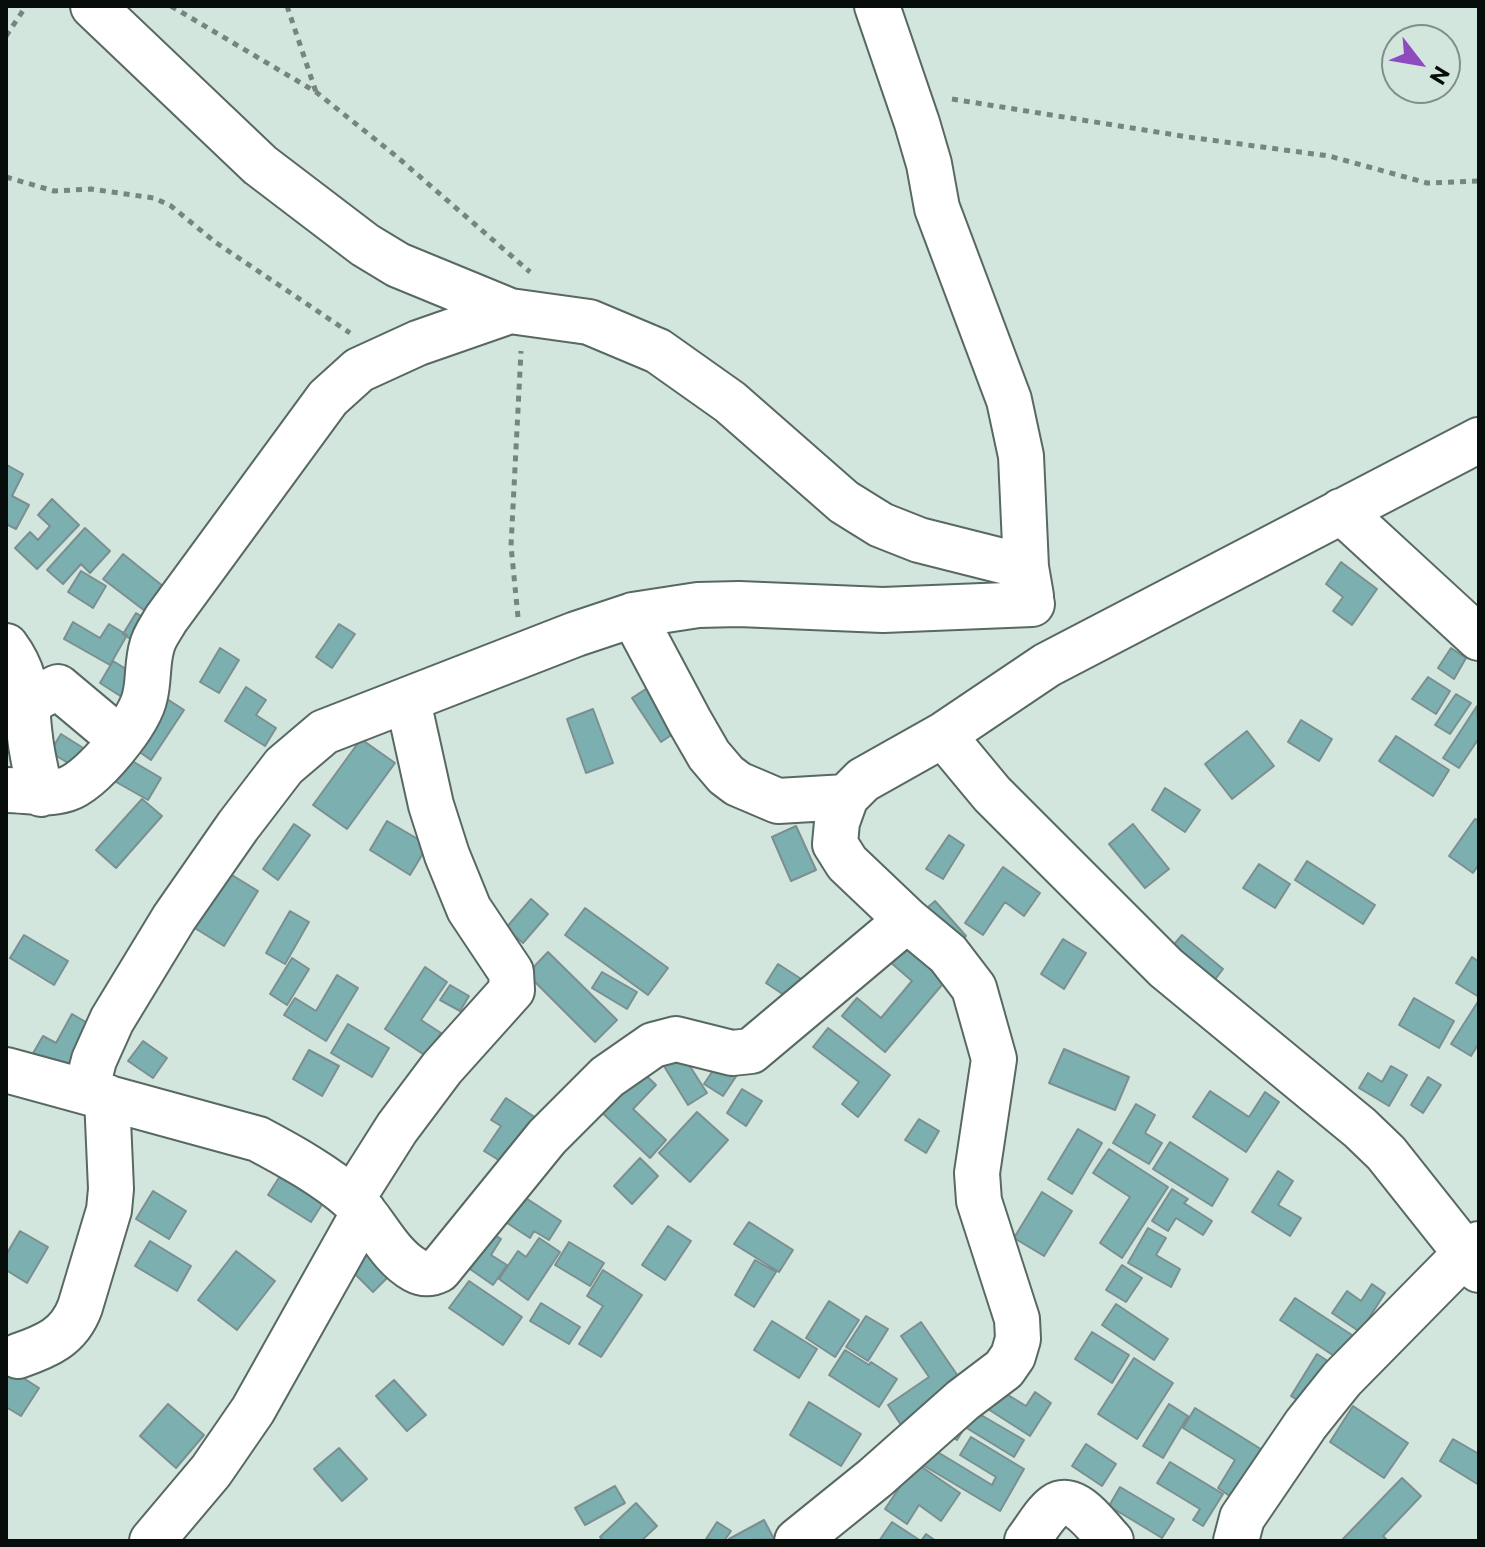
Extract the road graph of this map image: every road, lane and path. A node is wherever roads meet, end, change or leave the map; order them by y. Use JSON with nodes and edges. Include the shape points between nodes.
{"nodes":[{"id":1,"x":26,"y":6,"type":"edge"},
{"id":2,"x":93,"y":6,"type":"edge"},
{"id":3,"x":171,"y":6,"type":"edge"},
{"id":4,"x":287,"y":6,"type":"edge"},
{"id":5,"x":877,"y":6,"type":"edge"},
{"id":6,"x":6,"y":36,"type":"edge"},
{"id":7,"x":316,"y":92,"type":"junction"},
{"id":8,"x":907,"y":93,"type":"junction"},
{"id":9,"x":6,"y":177,"type":"edge"},
{"id":10,"x":1479,"y":181,"type":"edge"},
{"id":11,"x":522,"y":300,"type":"junction"},
{"id":12,"x":388,"y":356,"type":"junction"},
{"id":13,"x":1479,"y":440,"type":"edge"},
{"id":14,"x":1341,"y":511,"type":"junction"},
{"id":15,"x":1029,"y":585,"type":"junction"},
{"id":16,"x":633,"y":615,"type":"junction"},
{"id":17,"x":1479,"y":638,"type":"edge"},
{"id":18,"x":6,"y":646,"type":"edge"},
{"id":19,"x":515,"y":659,"type":"junction"},
{"id":20,"x":1047,"y":665,"type":"junction"},
{"id":21,"x":408,"y":701,"type":"junction"},
{"id":22,"x":26,"y":707,"type":"junction"},
{"id":23,"x":943,"y":735,"type":"junction"},
{"id":24,"x":120,"y":739,"type":"junction"},
{"id":25,"x":24,"y":792,"type":"edge"},
{"id":26,"x":846,"y":797,"type":"junction"},
{"id":27,"x":907,"y":920,"type":"junction"},
{"id":28,"x":6,"y":1070,"type":"edge"},
{"id":29,"x":97,"y":1094,"type":"junction"},
{"id":30,"x":358,"y":1206,"type":"junction"},
{"id":31,"x":1474,"y":1256,"type":"edge"},
{"id":32,"x":18,"y":1356,"type":"dead end"},
{"id":33,"x":152,"y":1541,"type":"edge"},
{"id":34,"x":797,"y":1541,"type":"edge"},
{"id":35,"x":1027,"y":1541,"type":"edge"},
{"id":36,"x":1111,"y":1541,"type":"edge"},
{"id":37,"x":1236,"y":1541,"type":"edge"}],
"edges":[{"from":1,"to":6,"type":"path"},
{"from":2,"to":11,"type":"street","via":[[260,165],[365,245],[398,265]]},
{"from":3,"to":7,"type":"path"},
{"from":4,"to":7,"type":"path"},
{"from":5,"to":8,"type":"street"},
{"from":7,"to":11,"type":"path","via":[[396,156]]},
{"from":8,"to":10,"type":"path","via":[[1329,156],[1427,183]]},
{"from":8,"to":15,"type":"street","via":[[937,208],[1009,400],[1021,456]]},
{"from":9,"to":12,"type":"path","via":[[54,191],[91,189],[154,198]]},
{"from":11,"to":12,"type":"street"},
{"from":11,"to":15,"type":"street","via":[[658,351],[730,402],[844,502],[881,525]]},
{"from":11,"to":19,"type":"path","via":[[511,546],[518,620]]},
{"from":12,"to":24,"type":"street","via":[[359,370],[328,398],[166,619],[152,644],[145,699]]},
{"from":13,"to":14,"type":"street"},
{"from":14,"to":17,"type":"street"},
{"from":14,"to":20,"type":"street"},
{"from":15,"to":16,"type":"street","via":[[883,610],[711,605]]},
{"from":15,"to":20,"type":"street"},
{"from":16,"to":19,"type":"street"},
{"from":16,"to":26,"type":"street","via":[[709,755],[726,775],[778,801]]},
{"from":18,"to":22,"type":"street","via":[[25,681]]},
{"from":19,"to":21,"type":"street"},
{"from":20,"to":23,"type":"street"},
{"from":21,"to":29,"type":"street","via":[[324,732],[284,766],[136,977],[100,1047]]},
{"from":21,"to":30,"type":"street","via":[[447,855],[469,909],[511,972],[512,990],[397,1128]]},
{"from":22,"to":24,"type":"street","via":[[58,687]]},
{"from":22,"to":25,"type":"street"},
{"from":23,"to":26,"type":"street","via":[[863,780]]},
{"from":23,"to":31,"type":"street","via":[[992,794],[1166,968],[1386,1153]]},
{"from":24,"to":25,"type":"street","via":[[85,780],[68,789]]},
{"from":26,"to":27,"type":"street","via":[[835,844],[847,863]]},
{"from":27,"to":30,"type":"street","via":[[751,1051],[732,1053],[667,1039],[607,1077],[547,1137],[439,1270],[416,1271]]},
{"from":27,"to":34,"type":"street","via":[[948,954],[965,976],[985,1022],[994,1059],[977,1173],[979,1201],[1017,1319],[1018,1339],[1004,1369]]},
{"from":28,"to":29,"type":"street"},
{"from":29,"to":30,"type":"street","via":[[258,1139]]},
{"from":29,"to":32,"type":"street","via":[[111,1189],[80,1307],[62,1337]]},
{"from":30,"to":33,"type":"street","via":[[253,1410]]},
{"from":31,"to":37,"type":"street","via":[[1342,1379],[1270,1474],[1242,1518]]},
{"from":35,"to":36,"type":"street","via":[[1055,1506],[1064,1503],[1079,1508]]}]}
